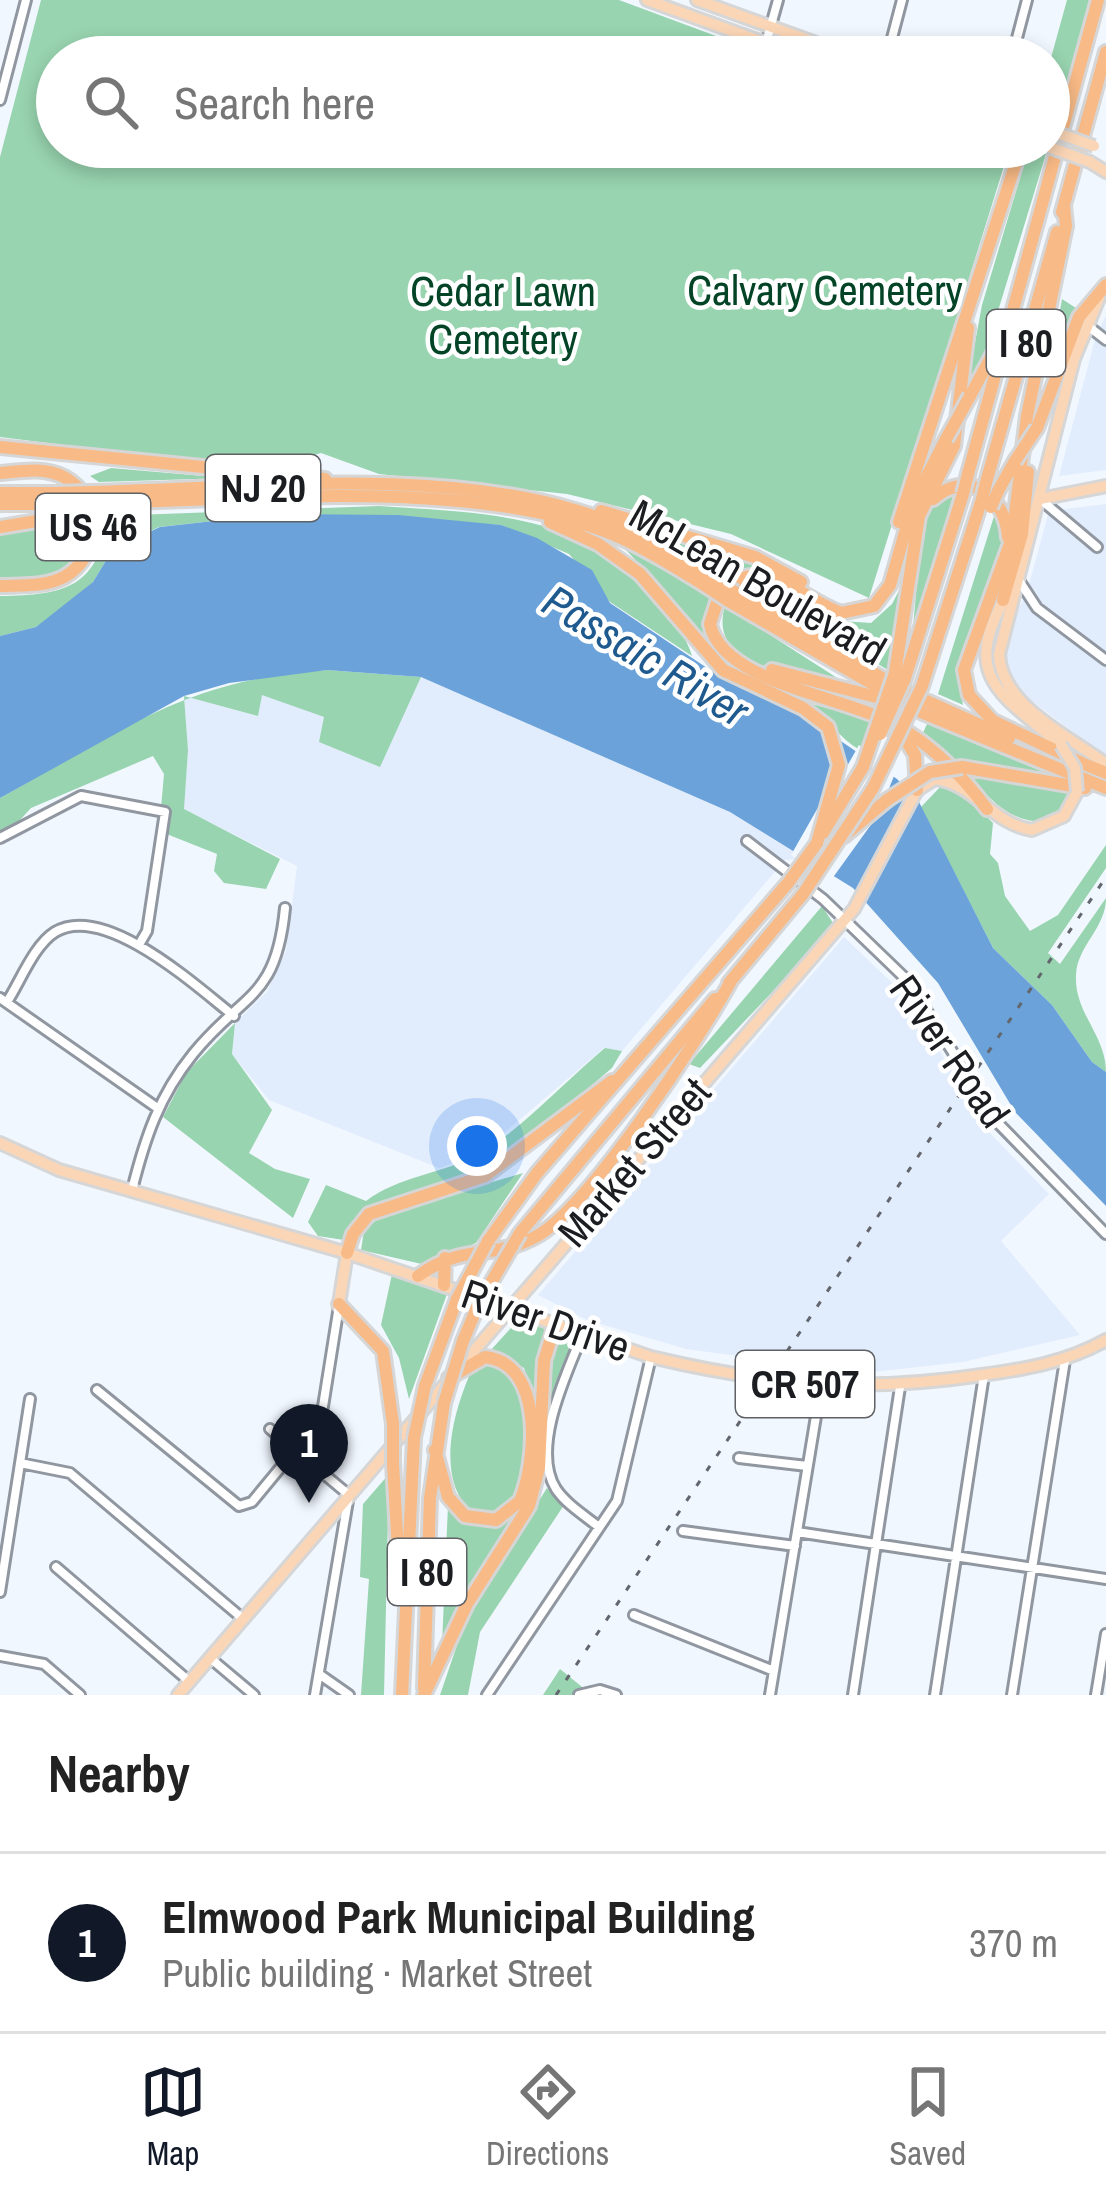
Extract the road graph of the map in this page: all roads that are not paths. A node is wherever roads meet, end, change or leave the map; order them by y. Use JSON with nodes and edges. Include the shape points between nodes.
{"nodes":[{"id":1,"x":26,"y":0,"type":"edge"},
{"id":2,"x":697,"y":0,"type":"edge"},
{"id":3,"x":778,"y":0,"type":"edge"},
{"id":4,"x":902,"y":0,"type":"edge"},
{"id":5,"x":1027,"y":0,"type":"edge"},
{"id":6,"x":1098,"y":0,"type":"edge"},
{"id":7,"x":651,"y":1,"type":"edge"},
{"id":8,"x":770,"y":27,"type":"junction"},
{"id":9,"x":747,"y":36,"type":"edge"},
{"id":10,"x":768,"y":36,"type":"edge"},
{"id":11,"x":796,"y":36,"type":"edge"},
{"id":12,"x":893,"y":36,"type":"edge"},
{"id":13,"x":1018,"y":36,"type":"edge"},
{"id":14,"x":1106,"y":52,"type":"edge"},
{"id":15,"x":0,"y":100,"type":"edge"},
{"id":16,"x":1070,"y":101,"type":"edge"},
{"id":17,"x":1070,"y":137,"type":"edge"},
{"id":18,"x":1100,"y":148,"type":"edge"},
{"id":19,"x":1070,"y":155,"type":"edge"},
{"id":20,"x":1015,"y":168,"type":"edge"},
{"id":21,"x":1052,"y":168,"type":"edge"},
{"id":22,"x":1106,"y":172,"type":"edge"},
{"id":23,"x":1064,"y":206,"type":"junction"},
{"id":24,"x":1106,"y":285,"type":"edge"},
{"id":25,"x":976,"y":286,"type":"junction"},
{"id":26,"x":1086,"y":325,"type":"junction"},
{"id":27,"x":1008,"y":326,"type":"junction"},
{"id":28,"x":1106,"y":340,"type":"edge"},
{"id":29,"x":1031,"y":405,"type":"junction"},
{"id":30,"x":0,"y":447,"type":"edge"},
{"id":31,"x":0,"y":473,"type":"edge"},
{"id":32,"x":1106,"y":486,"type":"edge"},
{"id":33,"x":434,"y":489,"type":"junction"},
{"id":34,"x":0,"y":493,"type":"edge"},
{"id":35,"x":514,"y":497,"type":"junction"},
{"id":36,"x":1040,"y":499,"type":"junction"},
{"id":37,"x":97,"y":502,"type":"junction"},
{"id":38,"x":986,"y":503,"type":"junction"},
{"id":39,"x":0,"y":504,"type":"edge"},
{"id":40,"x":479,"y":506,"type":"junction"},
{"id":41,"x":70,"y":509,"type":"junction"},
{"id":42,"x":918,"y":523,"type":"junction"},
{"id":43,"x":0,"y":527,"type":"edge"},
{"id":44,"x":1097,"y":547,"type":"dead end"},
{"id":45,"x":1006,"y":556,"type":"junction"},
{"id":46,"x":1019,"y":575,"type":"junction"},
{"id":47,"x":713,"y":585,"type":"junction"},
{"id":48,"x":0,"y":586,"type":"edge"},
{"id":49,"x":885,"y":594,"type":"junction"},
{"id":50,"x":731,"y":596,"type":"junction"},
{"id":51,"x":814,"y":596,"type":"junction"},
{"id":52,"x":1006,"y":608,"type":"junction"},
{"id":53,"x":1037,"y":608,"type":"junction"},
{"id":54,"x":1106,"y":660,"type":"edge"},
{"id":55,"x":735,"y":662,"type":"junction"},
{"id":56,"x":900,"y":676,"type":"junction"},
{"id":57,"x":744,"y":681,"type":"junction"},
{"id":58,"x":847,"y":704,"type":"junction"},
{"id":59,"x":923,"y":713,"type":"junction"},
{"id":60,"x":894,"y":724,"type":"junction"},
{"id":61,"x":1082,"y":763,"type":"junction"},
{"id":62,"x":1106,"y":764,"type":"edge"},
{"id":63,"x":1106,"y":773,"type":"edge"},
{"id":64,"x":917,"y":790,"type":"junction"},
{"id":65,"x":1106,"y":791,"type":"edge"},
{"id":66,"x":987,"y":808,"type":"junction"},
{"id":67,"x":844,"y":837,"type":"junction"},
{"id":68,"x":0,"y":838,"type":"edge"},
{"id":69,"x":747,"y":841,"type":"dead end"},
{"id":70,"x":817,"y":843,"type":"junction"},
{"id":71,"x":285,"y":908,"type":"dead end"},
{"id":72,"x":843,"y":922,"type":"junction"},
{"id":73,"x":140,"y":943,"type":"junction"},
{"id":74,"x":4,"y":1000,"type":"edge"},
{"id":75,"x":234,"y":1016,"type":"junction"},
{"id":76,"x":671,"y":1060,"type":"junction"},
{"id":77,"x":628,"y":1071,"type":"junction"},
{"id":78,"x":156,"y":1107,"type":"junction"},
{"id":79,"x":0,"y":1143,"type":"edge"},
{"id":80,"x":132,"y":1192,"type":"junction"},
{"id":81,"x":1106,"y":1234,"type":"edge"},
{"id":82,"x":347,"y":1253,"type":"junction"},
{"id":83,"x":452,"y":1253,"type":"junction"},
{"id":84,"x":418,"y":1276,"type":"junction"},
{"id":85,"x":443,"y":1285,"type":"junction"},
{"id":86,"x":339,"y":1304,"type":"junction"},
{"id":87,"x":509,"y":1305,"type":"junction"},
{"id":88,"x":556,"y":1322,"type":"junction"},
{"id":89,"x":584,"y":1332,"type":"junction"},
{"id":90,"x":1106,"y":1340,"type":"edge"},
{"id":91,"x":651,"y":1357,"type":"junction"},
{"id":92,"x":1065,"y":1360,"type":"junction"},
{"id":93,"x":984,"y":1375,"type":"junction"},
{"id":94,"x":448,"y":1379,"type":"junction"},
{"id":95,"x":821,"y":1386,"type":"junction"},
{"id":96,"x":900,"y":1387,"type":"junction"},
{"id":97,"x":97,"y":1390,"type":"dead end"},
{"id":98,"x":30,"y":1399,"type":"dead end"},
{"id":99,"x":270,"y":1429,"type":"dead end"},
{"id":100,"x":295,"y":1450,"type":"junction"},
{"id":101,"x":435,"y":1450,"type":"junction"},
{"id":102,"x":739,"y":1458,"type":"dead end"},
{"id":103,"x":20,"y":1463,"type":"junction"},
{"id":104,"x":314,"y":1464,"type":"junction"},
{"id":105,"x":807,"y":1466,"type":"junction"},
{"id":106,"x":349,"y":1495,"type":"junction"},
{"id":107,"x":324,"y":1523,"type":"junction"},
{"id":108,"x":599,"y":1527,"type":"junction"},
{"id":109,"x":683,"y":1532,"type":"dead end"},
{"id":110,"x":797,"y":1532,"type":"junction"},
{"id":111,"x":343,"y":1538,"type":"junction"},
{"id":112,"x":876,"y":1543,"type":"junction"},
{"id":113,"x":795,"y":1546,"type":"junction"},
{"id":114,"x":956,"y":1555,"type":"junction"},
{"id":115,"x":56,"y":1568,"type":"dead end"},
{"id":116,"x":1032,"y":1568,"type":"junction"},
{"id":117,"x":1106,"y":1579,"type":"edge"},
{"id":118,"x":0,"y":1592,"type":"edge"},
{"id":119,"x":634,"y":1616,"type":"dead end"},
{"id":120,"x":242,"y":1618,"type":"junction"},
{"id":121,"x":404,"y":1624,"type":"junction"},
{"id":122,"x":1106,"y":1634,"type":"edge"},
{"id":123,"x":0,"y":1656,"type":"edge"},
{"id":124,"x":210,"y":1658,"type":"junction"},
{"id":125,"x":774,"y":1671,"type":"junction"},
{"id":126,"x":319,"y":1674,"type":"junction"},
{"id":127,"x":190,"y":1682,"type":"junction"},
{"id":128,"x":582,"y":1694,"type":"edge"},
{"id":129,"x":80,"y":1695,"type":"edge"},
{"id":130,"x":178,"y":1695,"type":"edge"},
{"id":131,"x":254,"y":1695,"type":"edge"},
{"id":132,"x":315,"y":1695,"type":"edge"},
{"id":133,"x":349,"y":1695,"type":"edge"},
{"id":134,"x":402,"y":1695,"type":"edge"},
{"id":135,"x":424,"y":1695,"type":"edge"},
{"id":136,"x":487,"y":1695,"type":"edge"},
{"id":137,"x":616,"y":1695,"type":"edge"},
{"id":138,"x":770,"y":1695,"type":"edge"},
{"id":139,"x":853,"y":1695,"type":"edge"},
{"id":140,"x":935,"y":1695,"type":"edge"},
{"id":141,"x":1012,"y":1695,"type":"edge"},
{"id":142,"x":1096,"y":1695,"type":"edge"}],
"edges":[{"from":1,"to":15,"type":"street"},
{"from":2,"to":8,"type":"main road"},
{"from":3,"to":8,"type":"street"},
{"from":4,"to":12,"type":"street"},
{"from":5,"to":13,"type":"street"},
{"from":6,"to":16,"type":"highway","number":"I 80"},
{"from":7,"to":9,"type":"main road"},
{"from":8,"to":10,"type":"street"},
{"from":8,"to":11,"type":"main road"},
{"from":14,"to":23,"type":"highway","number":"I 80"},
{"from":17,"to":18,"type":"main road","bridge":true},
{"from":19,"to":22,"type":"main road","bridge":true},
{"from":20,"to":25,"type":"highway"},
{"from":21,"to":27,"type":"highway","number":"I 80"},
{"from":23,"to":29,"type":"highway"},
{"from":23,"to":38,"type":"highway","number":"I 80","bridge":true},
{"from":24,"to":26,"type":"main road"},
{"from":24,"to":38,"type":"highway","bridge":true,"via":[[1079,317],[1037,428]]},
{"from":25,"to":42,"type":"highway","via":[[954,446]]},
{"from":25,"to":49,"type":"highway","via":[[905,499]]},
{"from":26,"to":28,"type":"street"},
{"from":26,"to":36,"type":"main road"},
{"from":27,"to":49,"type":"highway","bridge":true,"via":[[914,501]]},
{"from":27,"to":56,"type":"highway","number":"I 80","bridge":true,"via":[[963,494]]},
{"from":29,"to":45,"type":"highway"},
{"from":29,"to":52,"type":"highway","via":[[1024,520]]},
{"from":30,"to":33,"type":"highway"},
{"from":31,"to":48,"type":"highway","number":"US 46","via":[[41,470],[66,478],[86,497],[93,523],[86,555],[68,575]]},
{"from":32,"to":36,"type":"main road"},
{"from":33,"to":35,"type":"highway","name":"McLean Boulevard","number":"NJ 20"},
{"from":33,"to":37,"type":"highway","name":"McLean Boulevard","number":"NJ 20"},
{"from":34,"to":37,"type":"highway","name":"McLean Boulevard","number":"NJ 20","bridge":true},
{"from":35,"to":47,"type":"highway","name":"McLean Boulevard","number":"NJ 20","via":[[616,525]]},
{"from":35,"to":51,"type":"highway","via":[[578,505],[755,556]]},
{"from":36,"to":44,"type":"street"},
{"from":36,"to":46,"type":"main road"},
{"from":37,"to":40,"type":"highway","name":"McLean Boulevard","number":"NJ 20","via":[[399,499]]},
{"from":37,"to":41,"type":"highway","bridge":true},
{"from":38,"to":67,"type":"highway","number":"I 80","bridge":true,"via":[[922,686]]},
{"from":39,"to":41,"type":"highway"},
{"from":40,"to":47,"type":"highway","name":"McLean Boulevard","number":"NJ 20","via":[[604,531]]},
{"from":40,"to":57,"type":"highway","via":[[544,520],[612,553],[648,583],[701,651]]},
{"from":41,"to":43,"type":"highway"},
{"from":42,"to":45,"type":"highway","via":[[939,493],[980,488],[1006,518]]},
{"from":42,"to":56,"type":"highway"},
{"from":45,"to":61,"type":"highway","via":[[965,657],[969,695],[1006,729]]},
{"from":46,"to":52,"type":"main road"},
{"from":46,"to":53,"type":"street"},
{"from":47,"to":50,"type":"highway","name":"McLean Boulevard","number":"NJ 20","bridge":true},
{"from":49,"to":51,"type":"highway","via":[[855,613]]},
{"from":50,"to":59,"type":"highway","name":"McLean Boulevard","number":"NJ 20"},
{"from":50,"to":61,"type":"highway","name":"McLean Boulevard","number":"NJ 20","via":[[923,700]]},
{"from":51,"to":55,"type":"highway","via":[[764,575],[728,585],[710,624]]},
{"from":52,"to":53,"type":"street"},
{"from":52,"to":62,"type":"main road","via":[[999,661],[1009,688]]},
{"from":52,"to":66,"type":"main road","bridge":true,"via":[[986,648],[989,680],[1060,745],[1075,767],[1077,792],[1064,816],[1044,828],[1019,828]]},
{"from":53,"to":54,"type":"street"},
{"from":55,"to":58,"type":"highway"},
{"from":55,"to":59,"type":"highway"},
{"from":56,"to":70,"type":"highway","number":"I 80","bridge":true,"via":[[863,767]]},
{"from":57,"to":58,"type":"highway"},
{"from":57,"to":70,"type":"highway","via":[[828,727],[838,752]]},
{"from":58,"to":60,"type":"highway"},
{"from":59,"to":65,"type":"highway","name":"McLean Boulevard","number":"NJ 20"},
{"from":60,"to":64,"type":"highway","via":[[915,755]]},
{"from":60,"to":66,"type":"highway"},
{"from":61,"to":63,"type":"highway","name":"McLean Boulevard","number":"NJ 20"},
{"from":64,"to":66,"type":"main road","via":[[944,780]]},
{"from":64,"to":72,"type":"main road","name":"Market Street"},
{"from":65,"to":67,"type":"highway","bridge":true,"via":[[962,767],[915,779]]},
{"from":67,"to":76,"type":"highway","number":"I 80","bridge":true},
{"from":68,"to":73,"type":"street","via":[[81,796],[165,812]]},
{"from":69,"to":72,"type":"street","name":"River Road"},
{"from":70,"to":77,"type":"highway","number":"I 80","bridge":true},
{"from":71,"to":75,"type":"street","via":[[272,973]]},
{"from":72,"to":81,"type":"street","name":"River Road","via":[[919,993],[996,1121]]},
{"from":72,"to":87,"type":"main road","name":"Market Street"},
{"from":73,"to":74,"type":"street","via":[[55,932]]},
{"from":73,"to":75,"type":"street"},
{"from":74,"to":78,"type":"street"},
{"from":75,"to":78,"type":"street","via":[[189,1058]]},
{"from":76,"to":83,"type":"highway","via":[[579,1199],[552,1226],[499,1250]]},
{"from":76,"to":101,"type":"highway","number":"I 80","bridge":true,"via":[[520,1233],[463,1341]]},
{"from":77,"to":82,"type":"highway","via":[[484,1176],[369,1214]]},
{"from":77,"to":121,"type":"highway","number":"I 80","bridge":true,"via":[[537,1173],[457,1299],[414,1438]]},
{"from":78,"to":80,"type":"street"},
{"from":79,"to":80,"type":"main road","name":"River Drive","number":"CR 507"},
{"from":80,"to":82,"type":"main road","name":"River Drive","number":"CR 507"},
{"from":82,"to":84,"type":"main road","name":"River Drive","number":"CR 507"},
{"from":82,"to":86,"type":"main road"},
{"from":83,"to":84,"type":"highway"},
{"from":83,"to":85,"type":"highway","via":[[441,1266]]},
{"from":84,"to":85,"type":"main road","name":"River Drive","number":"CR 507"},
{"from":85,"to":87,"type":"main road","name":"River Drive","number":"CR 507"},
{"from":86,"to":104,"type":"street"},
{"from":86,"to":121,"type":"highway","bridge":true,"via":[[383,1351]]},
{"from":87,"to":88,"type":"main road","name":"River Drive","number":"CR 507"},
{"from":87,"to":94,"type":"main road","name":"Market Street"},
{"from":88,"to":89,"type":"main road","name":"River Drive","number":"CR 507"},
{"from":88,"to":135,"type":"highway","via":[[544,1361],[539,1468],[529,1506],[467,1604]]},
{"from":89,"to":91,"type":"main road","name":"River Drive","number":"CR 507"},
{"from":89,"to":108,"type":"street","via":[[551,1415],[550,1470],[562,1496]]},
{"from":90,"to":92,"type":"main road","name":"River Drive","number":"CR 507"},
{"from":91,"to":95,"type":"main road","name":"River Drive","number":"CR 507"},
{"from":91,"to":108,"type":"street","via":[[621,1492]]},
{"from":92,"to":93,"type":"main road","name":"River Drive","number":"CR 507"},
{"from":92,"to":116,"type":"street"},
{"from":93,"to":96,"type":"main road","name":"River Drive","number":"CR 507"},
{"from":93,"to":114,"type":"street"},
{"from":94,"to":101,"type":"highway","via":[[485,1357],[506,1362],[520,1377],[531,1436],[520,1501],[496,1520],[465,1516],[448,1497]]},
{"from":94,"to":106,"type":"main road","name":"Market Street"},
{"from":95,"to":96,"type":"main road","name":"River Drive","number":"CR 507"},
{"from":95,"to":105,"type":"street"},
{"from":96,"to":112,"type":"street"},
{"from":97,"to":100,"type":"street","via":[[239,1506],[252,1502]]},
{"from":98,"to":103,"type":"street"},
{"from":99,"to":100,"type":"street"},
{"from":100,"to":104,"type":"street"},
{"from":101,"to":135,"type":"highway","number":"I 80"},
{"from":102,"to":105,"type":"street"},
{"from":103,"to":118,"type":"street"},
{"from":103,"to":120,"type":"street","via":[[70,1473]]},
{"from":104,"to":106,"type":"street"},
{"from":105,"to":110,"type":"street"},
{"from":106,"to":107,"type":"main road","name":"Market Street"},
{"from":106,"to":111,"type":"street"},
{"from":107,"to":111,"type":"street"},
{"from":107,"to":120,"type":"main road","name":"Market Street"},
{"from":108,"to":136,"type":"street"},
{"from":109,"to":113,"type":"street"},
{"from":110,"to":112,"type":"street"},
{"from":110,"to":113,"type":"street"},
{"from":111,"to":126,"type":"street"},
{"from":112,"to":114,"type":"street"},
{"from":112,"to":139,"type":"street"},
{"from":113,"to":125,"type":"street"},
{"from":114,"to":116,"type":"street"},
{"from":114,"to":140,"type":"street"},
{"from":115,"to":127,"type":"street"},
{"from":116,"to":117,"type":"street"},
{"from":116,"to":141,"type":"street"},
{"from":119,"to":125,"type":"street"},
{"from":120,"to":124,"type":"main road","name":"Market Street"},
{"from":121,"to":134,"type":"highway","number":"I 80"},
{"from":122,"to":142,"type":"street"},
{"from":123,"to":129,"type":"street","via":[[44,1664]]},
{"from":124,"to":127,"type":"main road","name":"Market Street"},
{"from":124,"to":131,"type":"street"},
{"from":125,"to":138,"type":"street"},
{"from":126,"to":132,"type":"street"},
{"from":126,"to":133,"type":"street"},
{"from":127,"to":130,"type":"main road","name":"Market Street"},
{"from":128,"to":137,"type":"street"}]}
